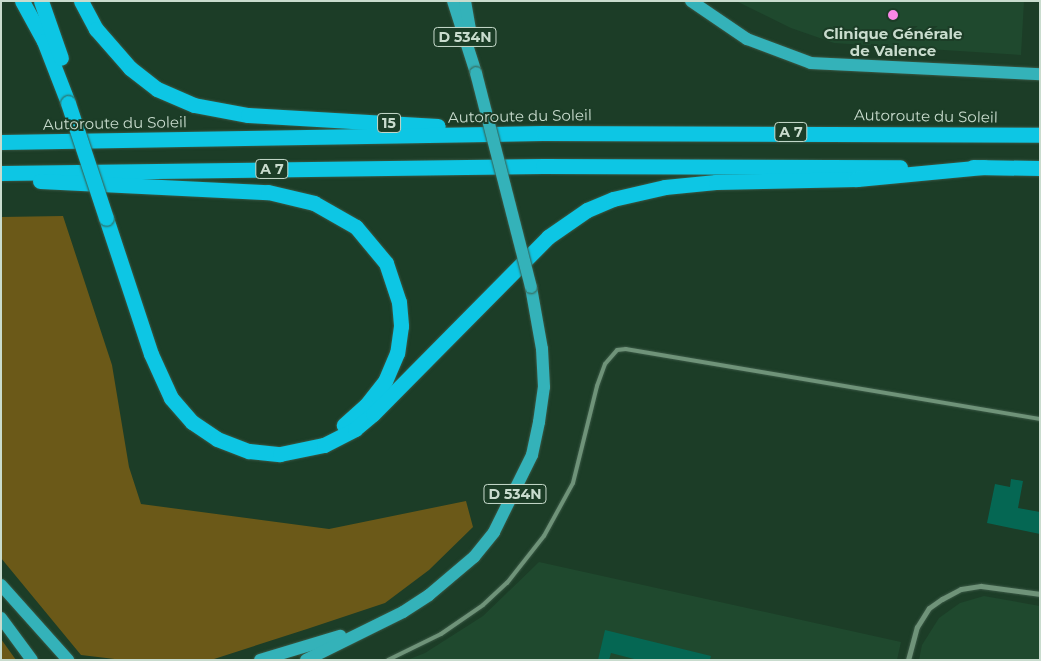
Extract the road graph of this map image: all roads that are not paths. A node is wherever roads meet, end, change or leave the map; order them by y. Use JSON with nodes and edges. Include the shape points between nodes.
{"nodes":[{"id":1,"x":22,"y":1,"type":"edge"},
{"id":2,"x":41,"y":1,"type":"edge"},
{"id":3,"x":80,"y":1,"type":"edge"},
{"id":4,"x":453,"y":1,"type":"edge"},
{"id":5,"x":465,"y":1,"type":"edge"},
{"id":6,"x":691,"y":1,"type":"edge"},
{"id":7,"x":476,"y":73,"type":"junction"},
{"id":8,"x":1040,"y":74,"type":"edge"},
{"id":9,"x":72,"y":102,"type":"junction"},
{"id":10,"x":530,"y":133,"type":"junction"},
{"id":11,"x":1040,"y":134,"type":"edge"},
{"id":12,"x":1,"y":142,"type":"edge"},
{"id":13,"x":983,"y":168,"type":"junction"},
{"id":14,"x":1040,"y":168,"type":"edge"},
{"id":15,"x":1,"y":172,"type":"edge"},
{"id":16,"x":1,"y":178,"type":"edge"},
{"id":17,"x":110,"y":218,"type":"junction"},
{"id":18,"x":1040,"y":419,"type":"edge"},
{"id":19,"x":1,"y":585,"type":"edge"},
{"id":20,"x":1040,"y":594,"type":"edge"},
{"id":21,"x":1,"y":618,"type":"edge"},
{"id":22,"x":360,"y":631,"type":"junction"},
{"id":23,"x":32,"y":660,"type":"edge"},
{"id":24,"x":68,"y":660,"type":"edge"},
{"id":25,"x":260,"y":660,"type":"edge"},
{"id":26,"x":306,"y":660,"type":"edge"},
{"id":27,"x":388,"y":660,"type":"edge"},
{"id":28,"x":908,"y":660,"type":"edge"}],
"edges":[{"from":1,"to":9,"type":"highway"},
{"from":2,"to":9,"type":"highway"},
{"from":3,"to":10,"type":"highway","number":"15","via":[[101,36],[130,68],[157,89],[194,105],[248,115]]},
{"from":4,"to":7,"type":"main road","number":"D 534N"},
{"from":5,"to":7,"type":"main road","number":"D 534N"},
{"from":6,"to":8,"type":"main road","via":[[747,39],[811,63]]},
{"from":7,"to":22,"type":"main road","number":"D 534N","bridge":true,"via":[[531,287],[542,349],[544,387],[532,455],[507,510],[474,558],[404,612]]},
{"from":9,"to":17,"type":"highway","bridge":true},
{"from":10,"to":11,"type":"highway","name":"Autoroute du Soleil","number":"A 7"},
{"from":10,"to":12,"type":"highway","name":"Autoroute du Soleil","number":"A 7"},
{"from":13,"to":14,"type":"highway","number":"A 7"},
{"from":13,"to":15,"type":"highway","number":"A 7","via":[[563,166]]},
{"from":13,"to":17,"type":"highway","via":[[857,179],[716,182],[655,188],[604,203],[587,210],[548,237],[355,429],[324,446],[280,454],[249,450],[217,439],[192,422],[171,398],[151,354]]},
{"from":16,"to":17,"type":"highway","via":[[268,192],[297,197],[336,214],[356,227],[379,252],[398,296],[401,321],[396,353],[379,391],[344,424],[298,442],[260,443],[214,426],[185,401],[164,362]]},
{"from":18,"to":27,"type":"lane","via":[[618,350],[605,364],[597,386],[573,483],[544,536],[507,583],[484,605],[441,634]]},
{"from":19,"to":24,"type":"main road"},
{"from":20,"to":28,"type":"street","via":[[981,586],[961,589],[942,598],[929,608],[918,627]]},
{"from":21,"to":23,"type":"main road"},
{"from":22,"to":25,"type":"main road","number":"D 534N"},
{"from":22,"to":26,"type":"main road","number":"D 534N"}]}
